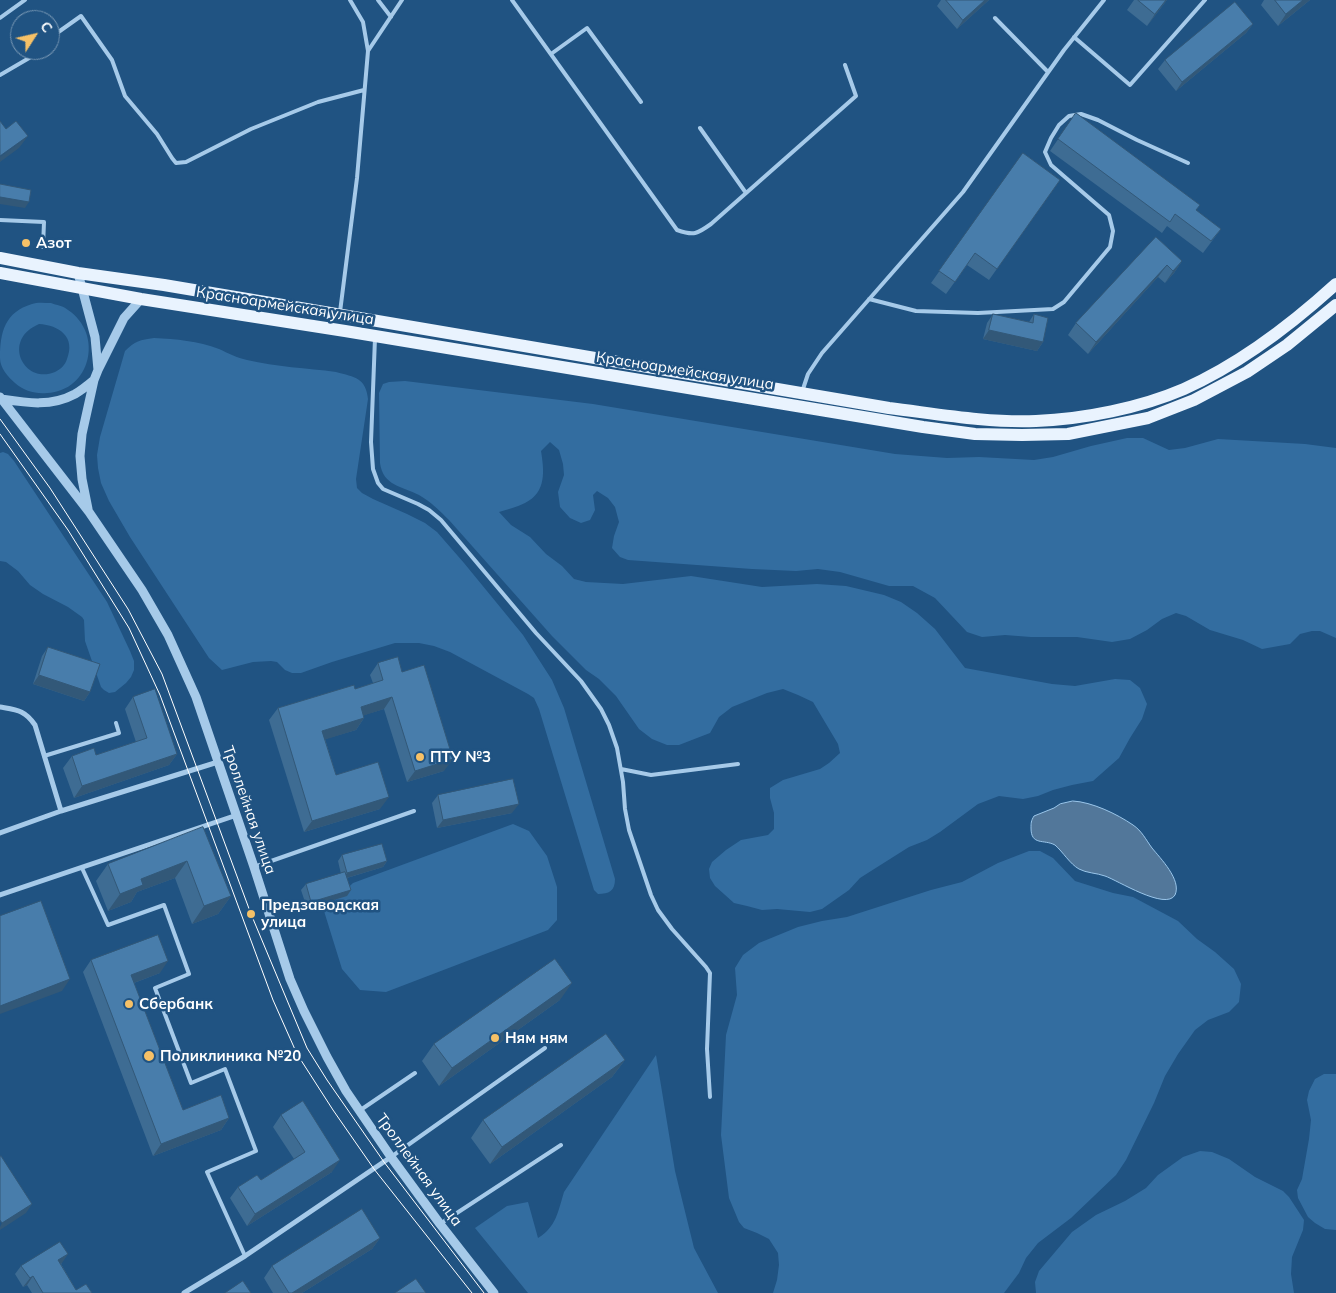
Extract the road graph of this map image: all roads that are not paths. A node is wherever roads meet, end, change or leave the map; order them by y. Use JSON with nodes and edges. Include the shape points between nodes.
{"nodes":[{"id":1,"x":25,"y":0,"type":"edge"},
{"id":2,"x":350,"y":0,"type":"edge"},
{"id":3,"x":378,"y":0,"type":"edge"},
{"id":4,"x":402,"y":0,"type":"edge"},
{"id":5,"x":512,"y":0,"type":"edge"},
{"id":6,"x":1104,"y":0,"type":"edge"},
{"id":7,"x":1205,"y":0,"type":"edge"},
{"id":8,"x":0,"y":18,"type":"edge"},
{"id":9,"x":390,"y":18,"type":"junction"},
{"id":10,"x":995,"y":18,"type":"dead end"},
{"id":11,"x":60,"y":31,"type":"edge"},
{"id":12,"x":1074,"y":37,"type":"junction"},
{"id":13,"x":368,"y":51,"type":"junction"},
{"id":14,"x":550,"y":54,"type":"junction"},
{"id":15,"x":26,"y":60,"type":"edge"},
{"id":16,"x":845,"y":65,"type":"dead end"},
{"id":17,"x":1048,"y":72,"type":"junction"},
{"id":18,"x":0,"y":75,"type":"edge"},
{"id":19,"x":364,"y":90,"type":"junction"},
{"id":20,"x":641,"y":102,"type":"dead end"},
{"id":21,"x":700,"y":128,"type":"dead end"},
{"id":22,"x":1188,"y":163,"type":"dead end"},
{"id":23,"x":746,"y":193,"type":"junction"},
{"id":24,"x":0,"y":220,"type":"edge"},
{"id":25,"x":43,"y":247,"type":"dead end"},
{"id":26,"x":0,"y":258,"type":"edge"},
{"id":27,"x":0,"y":273,"type":"edge"},
{"id":28,"x":78,"y":273,"type":"junction"},
{"id":29,"x":1336,"y":284,"type":"edge"},
{"id":30,"x":82,"y":288,"type":"junction"},
{"id":31,"x":141,"y":300,"type":"junction"},
{"id":32,"x":869,"y":300,"type":"junction"},
{"id":33,"x":1336,"y":306,"type":"edge"},
{"id":34,"x":344,"y":315,"type":"junction"},
{"id":35,"x":345,"y":331,"type":"junction"},
{"id":36,"x":375,"y":336,"type":"junction"},
{"id":37,"x":98,"y":370,"type":"junction"},
{"id":38,"x":94,"y":380,"type":"junction"},
{"id":39,"x":802,"y":393,"type":"junction"},
{"id":40,"x":1,"y":398,"type":"edge"},
{"id":41,"x":800,"y":406,"type":"junction"},
{"id":42,"x":89,"y":512,"type":"junction"},
{"id":43,"x":0,"y":707,"type":"edge"},
{"id":44,"x":116,"y":723,"type":"dead end"},
{"id":45,"x":44,"y":756,"type":"junction"},
{"id":46,"x":218,"y":762,"type":"junction"},
{"id":47,"x":738,"y":764,"type":"dead end"},
{"id":48,"x":621,"y":769,"type":"junction"},
{"id":49,"x":61,"y":811,"type":"junction"},
{"id":50,"x":414,"y":811,"type":"dead end"},
{"id":51,"x":236,"y":815,"type":"junction"},
{"id":52,"x":0,"y":832,"type":"edge"},
{"id":53,"x":254,"y":867,"type":"junction"},
{"id":54,"x":82,"y":868,"type":"junction"},
{"id":55,"x":0,"y":895,"type":"edge"},
{"id":56,"x":545,"y":1048,"type":"dead end"},
{"id":57,"x":415,"y":1073,"type":"dead end"},
{"id":58,"x":710,"y":1097,"type":"dead end"},
{"id":59,"x":359,"y":1111,"type":"junction"},
{"id":60,"x":561,"y":1145,"type":"dead end"},
{"id":61,"x":391,"y":1157,"type":"junction"},
{"id":62,"x":440,"y":1224,"type":"junction"},
{"id":63,"x":245,"y":1256,"type":"junction"},
{"id":64,"x":184,"y":1293,"type":"edge"},
{"id":65,"x":494,"y":1293,"type":"edge"}],
"edges":[{"from":1,"to":8,"type":"lane"},
{"from":2,"to":13,"type":"lane","via":[[363,22]]},
{"from":3,"to":9,"type":"lane"},
{"from":4,"to":9,"type":"lane"},
{"from":5,"to":14,"type":"lane"},
{"from":6,"to":12,"type":"lane"},
{"from":7,"to":12,"type":"lane","via":[[1130,85]]},
{"from":9,"to":13,"type":"lane"},
{"from":10,"to":17,"type":"lane"},
{"from":11,"to":19,"type":"lane","via":[[81,16],[112,60],[125,96],[176,163],[186,162],[251,129],[310,106]]},
{"from":12,"to":17,"type":"lane"},
{"from":13,"to":19,"type":"lane"},
{"from":14,"to":20,"type":"lane","via":[[587,28]]},
{"from":14,"to":23,"type":"lane","via":[[677,230],[697,234]]},
{"from":15,"to":18,"type":"lane"},
{"from":16,"to":23,"type":"lane","via":[[856,96]]},
{"from":17,"to":32,"type":"lane","via":[[963,192]]},
{"from":19,"to":34,"type":"lane"},
{"from":21,"to":23,"type":"lane"},
{"from":22,"to":32,"type":"lane","via":[[1098,120],[1081,114],[1069,116],[1050,138],[1045,152],[1051,165],[1109,215],[1113,231],[1110,247],[1064,302],[1053,309],[978,313],[916,311]]},
{"from":24,"to":25,"type":"lane","via":[[44,222]]},
{"from":26,"to":28,"type":"main road","name":"Красноармейская улица"},
{"from":27,"to":30,"type":"main road","name":"Красноармейская улица"},
{"from":28,"to":30,"type":"street"},
{"from":28,"to":34,"type":"main road","name":"Красноармейская улица"},
{"from":29,"to":39,"type":"main road","name":"Красноармейская улица","via":[[1286,326],[1219,371],[1183,389],[1119,410],[1036,421],[978,420]]},
{"from":30,"to":31,"type":"main road","name":"Красноармейская улица"},
{"from":30,"to":37,"type":"street","via":[[95,337]]},
{"from":31,"to":35,"type":"main road","name":"Красноармейская улица"},
{"from":31,"to":37,"type":"street","via":[[124,318]]},
{"from":32,"to":39,"type":"lane","via":[[813,366]]},
{"from":33,"to":41,"type":"main road","name":"Красноармейская улица","via":[[1287,345],[1194,400],[1148,418],[1068,434],[975,434]]},
{"from":34,"to":35,"type":"lane"},
{"from":34,"to":39,"type":"main road","name":"Красноармейская улица"},
{"from":35,"to":36,"type":"main road","name":"Красноармейская улица"},
{"from":36,"to":41,"type":"main road","name":"Красноармейская улица"},
{"from":36,"to":48,"type":"lane","via":[[371,442],[373,470],[378,483],[383,489],[424,507],[441,520],[581,681],[609,725]]},
{"from":37,"to":38,"type":"street"},
{"from":38,"to":40,"type":"street","via":[[59,401],[40,404]]},
{"from":38,"to":42,"type":"street","via":[[80,456]]},
{"from":39,"to":41,"type":"lane"},
{"from":40,"to":42,"type":"street","name":"Троллейная улица"},
{"from":42,"to":46,"type":"street","name":"Троллейная улица","via":[[168,635],[196,697]]},
{"from":43,"to":45,"type":"street","via":[[29,716]]},
{"from":44,"to":45,"type":"lane","via":[[119,732]]},
{"from":45,"to":49,"type":"street"},
{"from":46,"to":49,"type":"street"},
{"from":46,"to":51,"type":"street","name":"Троллейная улица"},
{"from":47,"to":48,"type":"lane","via":[[651,775]]},
{"from":48,"to":58,"type":"lane","via":[[629,830],[651,895],[672,929],[710,973],[707,1049]]},
{"from":49,"to":52,"type":"street"},
{"from":50,"to":53,"type":"lane"},
{"from":51,"to":53,"type":"street","name":"Троллейная улица"},
{"from":51,"to":54,"type":"street"},
{"from":53,"to":59,"type":"street","name":"Троллейная улица","via":[[304,1011]]},
{"from":54,"to":55,"type":"street"},
{"from":54,"to":63,"type":"lane","via":[[108,925],[164,905],[190,974],[155,988],[191,1083],[225,1069],[256,1151],[208,1172]]},
{"from":56,"to":61,"type":"lane"},
{"from":57,"to":59,"type":"lane"},
{"from":59,"to":61,"type":"street","name":"Троллейная улица"},
{"from":60,"to":62,"type":"lane"},
{"from":61,"to":62,"type":"street","name":"Троллейная улица"},
{"from":61,"to":63,"type":"street"},
{"from":62,"to":65,"type":"street","name":"Троллейная улица"},
{"from":63,"to":64,"type":"street"}]}
